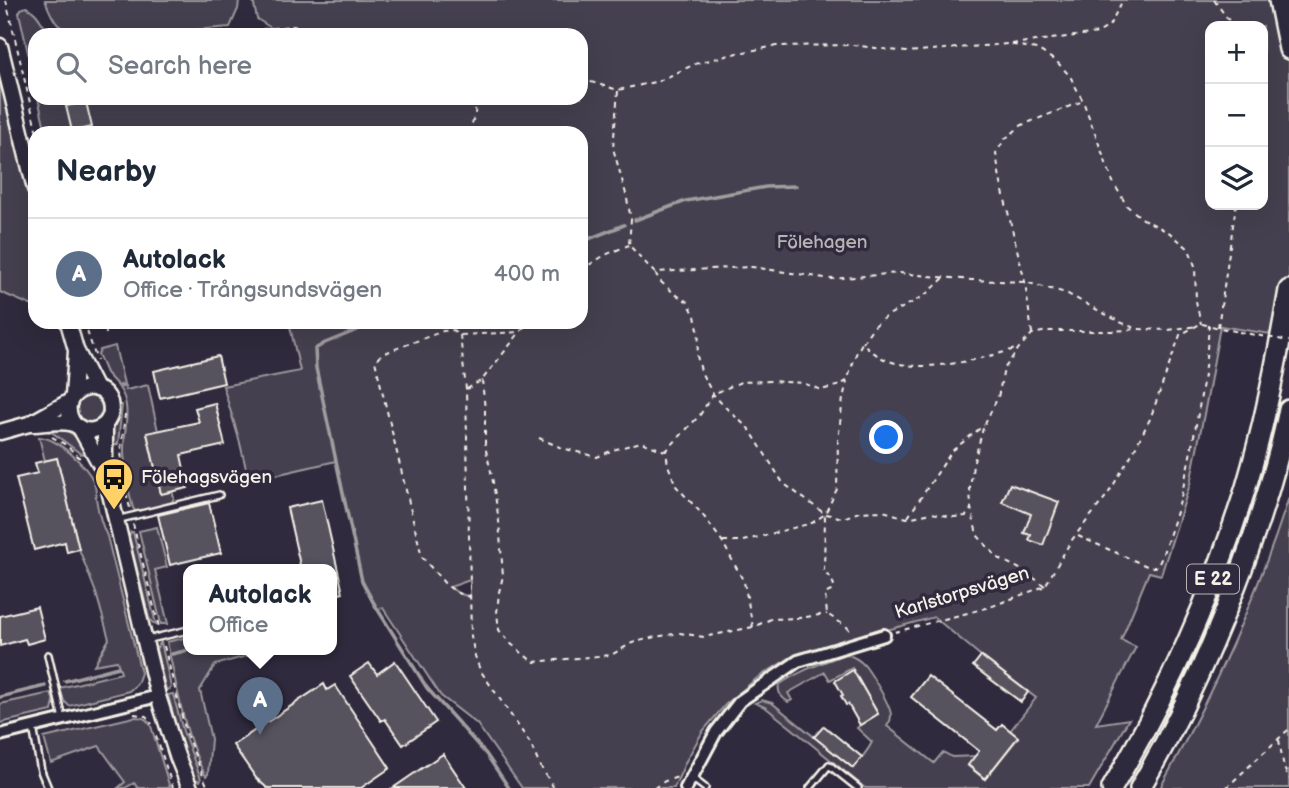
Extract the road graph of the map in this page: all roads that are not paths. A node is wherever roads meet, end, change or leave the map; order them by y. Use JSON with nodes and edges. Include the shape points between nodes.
{"nodes":[{"id":1,"x":1279,"y":0,"type":"edge"},
{"id":2,"x":0,"y":46,"type":"edge"},
{"id":3,"x":1289,"y":48,"type":"edge"},
{"id":4,"x":28,"y":160,"type":"edge"},
{"id":5,"x":1289,"y":290,"type":"edge"},
{"id":6,"x":70,"y":329,"type":"edge"},
{"id":7,"x":76,"y":349,"type":"junction"},
{"id":8,"x":96,"y":388,"type":"junction"},
{"id":9,"x":71,"y":398,"type":"junction"},
{"id":10,"x":1289,"y":411,"type":"edge"},
{"id":11,"x":29,"y":424,"type":"junction"},
{"id":12,"x":105,"y":424,"type":"junction"},
{"id":13,"x":77,"y":426,"type":"junction"},
{"id":14,"x":0,"y":432,"type":"edge"},
{"id":15,"x":105,"y":473,"type":"junction"},
{"id":16,"x":219,"y":495,"type":"dead end"},
{"id":17,"x":116,"y":520,"type":"junction"},
{"id":18,"x":183,"y":632,"type":"edge"},
{"id":19,"x":884,"y":635,"type":"road end"},
{"id":20,"x":146,"y":640,"type":"junction"},
{"id":21,"x":48,"y":656,"type":"dead end"},
{"id":22,"x":158,"y":696,"type":"junction"},
{"id":23,"x":63,"y":719,"type":"junction"},
{"id":24,"x":33,"y":727,"type":"junction"},
{"id":25,"x":0,"y":735,"type":"edge"},
{"id":26,"x":689,"y":783,"type":"edge"},
{"id":27,"x":48,"y":788,"type":"edge"},
{"id":28,"x":190,"y":788,"type":"edge"},
{"id":29,"x":705,"y":788,"type":"edge"},
{"id":30,"x":810,"y":788,"type":"edge"},
{"id":31,"x":858,"y":788,"type":"edge"},
{"id":32,"x":1112,"y":788,"type":"edge"},
{"id":33,"x":1140,"y":788,"type":"edge"}],
"edges":[{"from":1,"to":3,"type":"highway"},
{"from":2,"to":4,"type":"main road"},
{"from":5,"to":32,"type":"highway","number":"E 22","via":[[1259,440],[1230,532],[1178,664]]},
{"from":6,"to":7,"type":"main road"},
{"from":7,"to":8,"type":"main road"},
{"from":7,"to":9,"type":"main road"},
{"from":8,"to":9,"type":"main road","via":[[83,388]]},
{"from":8,"to":12,"type":"main road","via":[[110,404]]},
{"from":9,"to":11,"type":"main road"},
{"from":9,"to":13,"type":"main road","via":[[68,412]]},
{"from":10,"to":33,"type":"highway","number":"E 22","via":[[1249,553],[1225,615]]},
{"from":11,"to":13,"type":"main road"},
{"from":11,"to":14,"type":"main road"},
{"from":12,"to":13,"type":"main road","via":[[93,430]]},
{"from":12,"to":15,"type":"main road"},
{"from":13,"to":15,"type":"main road"},
{"from":15,"to":17,"type":"main road"},
{"from":16,"to":17,"type":"lane"},
{"from":17,"to":20,"type":"main road"},
{"from":18,"to":20,"type":"lane"},
{"from":19,"to":26,"type":"street","name":"Karlstorpsvägen","via":[[798,661],[740,701],[716,732]]},
{"from":20,"to":22,"type":"main road"},
{"from":21,"to":23,"type":"lane"},
{"from":22,"to":23,"type":"street"},
{"from":22,"to":28,"type":"main road"},
{"from":23,"to":24,"type":"street"},
{"from":24,"to":25,"type":"street"},
{"from":24,"to":27,"type":"lane"},
{"from":26,"to":29,"type":"lane"},
{"from":30,"to":31,"type":"lane","via":[[829,765]]}]}
